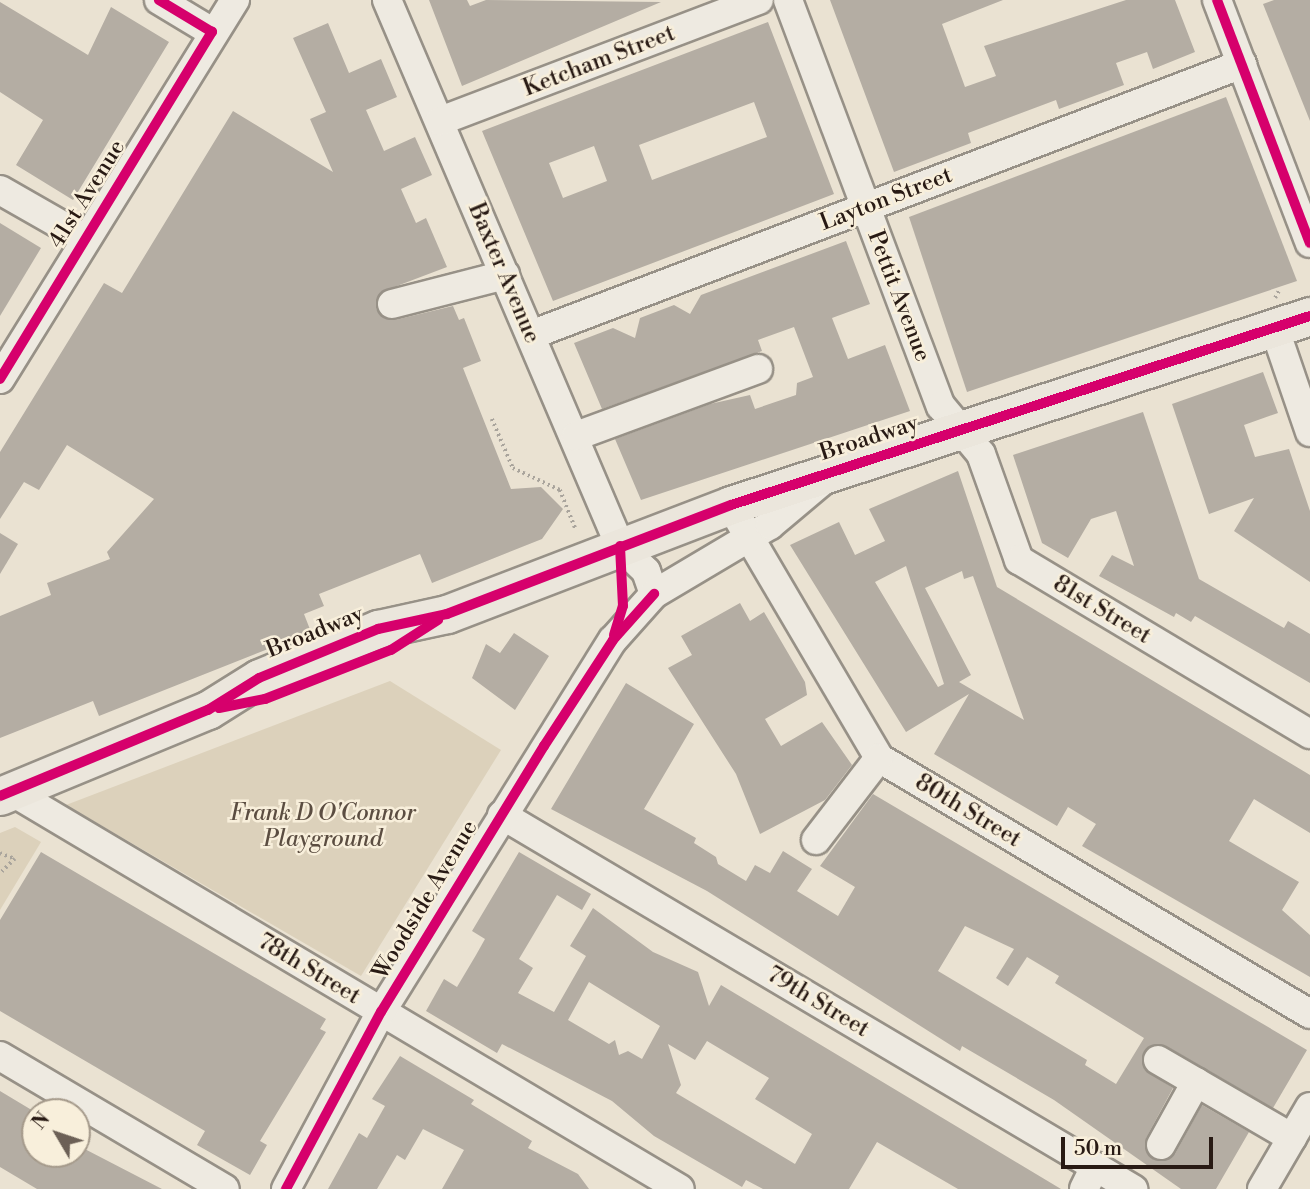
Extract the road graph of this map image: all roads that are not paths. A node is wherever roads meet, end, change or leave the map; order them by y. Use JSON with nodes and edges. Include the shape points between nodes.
{"nodes":[{"id":1,"x":159,"y":0,"type":"edge"},
{"id":2,"x":235,"y":0,"type":"edge"},
{"id":3,"x":387,"y":0,"type":"edge"},
{"id":4,"x":759,"y":0,"type":"edge"},
{"id":5,"x":788,"y":0,"type":"edge"},
{"id":6,"x":1217,"y":0,"type":"edge"},
{"id":7,"x":212,"y":32,"type":"junction"},
{"id":8,"x":1242,"y":64,"type":"junction"},
{"id":9,"x":440,"y":121,"type":"junction"},
{"id":10,"x":1300,"y":186,"type":"edge"},
{"id":11,"x":0,"y":190,"type":"edge"},
{"id":12,"x":864,"y":207,"type":"junction"},
{"id":13,"x":84,"y":238,"type":"junction"},
{"id":14,"x":1310,"y":243,"type":"edge"},
{"id":15,"x":505,"y":275,"type":"junction"},
{"id":16,"x":392,"y":304,"type":"dead end"},
{"id":17,"x":1274,"y":313,"type":"junction"},
{"id":18,"x":1310,"y":316,"type":"edge"},
{"id":19,"x":531,"y":335,"type":"junction"},
{"id":20,"x":758,"y":369,"type":"dead end"},
{"id":21,"x":0,"y":379,"type":"edge"},
{"id":22,"x":960,"y":430,"type":"junction"},
{"id":23,"x":1310,"y":432,"type":"edge"},
{"id":24,"x":576,"y":436,"type":"junction"},
{"id":25,"x":740,"y":521,"type":"junction"},
{"id":26,"x":620,"y":546,"type":"junction"},
{"id":27,"x":654,"y":594,"type":"junction"},
{"id":28,"x":1310,"y":734,"type":"edge"},
{"id":29,"x":879,"y":758,"type":"junction"},
{"id":30,"x":5,"y":794,"type":"edge"},
{"id":31,"x":502,"y":815,"type":"junction"},
{"id":32,"x":816,"y":840,"type":"dead end"},
{"id":33,"x":381,"y":1012,"type":"junction"},
{"id":34,"x":1310,"y":1014,"type":"edge"},
{"id":35,"x":0,"y":1056,"type":"edge"},
{"id":36,"x":1158,"y":1060,"type":"dead end"},
{"id":37,"x":1196,"y":1082,"type":"junction"},
{"id":38,"x":1310,"y":1107,"type":"edge"},
{"id":39,"x":1292,"y":1138,"type":"junction"},
{"id":40,"x":1161,"y":1144,"type":"dead end"},
{"id":41,"x":1090,"y":1178,"type":"edge"},
{"id":42,"x":225,"y":1189,"type":"edge"},
{"id":43,"x":286,"y":1189,"type":"edge"},
{"id":44,"x":680,"y":1189,"type":"edge"},
{"id":45,"x":1133,"y":1189,"type":"edge"},
{"id":46,"x":1262,"y":1189,"type":"edge"}],
"edges":[{"from":1,"to":7,"type":"street"},
{"from":2,"to":7,"type":"street","name":"41st Avenue"},
{"from":3,"to":9,"type":"street","name":"Baxter Avenue"},
{"from":4,"to":9,"type":"street","name":"Ketcham Street"},
{"from":5,"to":12,"type":"street","name":"Pettit Avenue"},
{"from":6,"to":8,"type":"street"},
{"from":7,"to":13,"type":"street","name":"41st Avenue"},
{"from":8,"to":10,"type":"street"},
{"from":8,"to":12,"type":"street","name":"Layton Street"},
{"from":9,"to":15,"type":"street","name":"Baxter Avenue"},
{"from":10,"to":14,"type":"street"},
{"from":11,"to":13,"type":"street"},
{"from":12,"to":19,"type":"street","name":"Layton Street"},
{"from":12,"to":22,"type":"street","name":"Pettit Avenue","via":[[941,406]]},
{"from":13,"to":21,"type":"street","name":"41st Avenue"},
{"from":15,"to":16,"type":"street"},
{"from":15,"to":19,"type":"street","name":"Baxter Avenue"},
{"from":17,"to":18,"type":"main road","name":"Broadway"},
{"from":17,"to":22,"type":"main road","name":"Broadway"},
{"from":17,"to":23,"type":"street"},
{"from":19,"to":24,"type":"street","name":"Baxter Avenue"},
{"from":20,"to":24,"type":"street"},
{"from":22,"to":25,"type":"main road","name":"Broadway","via":[[832,472]]},
{"from":22,"to":28,"type":"street","name":"81st Street","via":[[981,454],[1019,560]]},
{"from":24,"to":26,"type":"street","name":"Baxter Avenue"},
{"from":25,"to":26,"type":"main road","name":"Broadway"},
{"from":25,"to":27,"type":"street","name":"Woodside Avenue"},
{"from":25,"to":29,"type":"street","name":"80th Street"},
{"from":26,"to":27,"type":"street","via":[[646,571]]},
{"from":26,"to":30,"type":"main road","name":"Broadway","via":[[447,614],[378,629],[306,658],[208,710]]},
{"from":27,"to":31,"type":"street","name":"Woodside Avenue","via":[[613,640]]},
{"from":29,"to":32,"type":"street"},
{"from":29,"to":34,"type":"street","name":"80th Street"},
{"from":30,"to":33,"type":"street","name":"78th Street"},
{"from":31,"to":33,"type":"street","name":"Woodside Avenue"},
{"from":31,"to":41,"type":"street","name":"79th Street"},
{"from":33,"to":43,"type":"street","name":"Woodside Avenue"},
{"from":33,"to":44,"type":"street","name":"78th Street"},
{"from":35,"to":42,"type":"street"},
{"from":36,"to":37,"type":"street"},
{"from":37,"to":39,"type":"street"},
{"from":37,"to":40,"type":"street"},
{"from":38,"to":39,"type":"street"},
{"from":39,"to":46,"type":"street"},
{"from":41,"to":45,"type":"street","name":"79th Street"}]}
